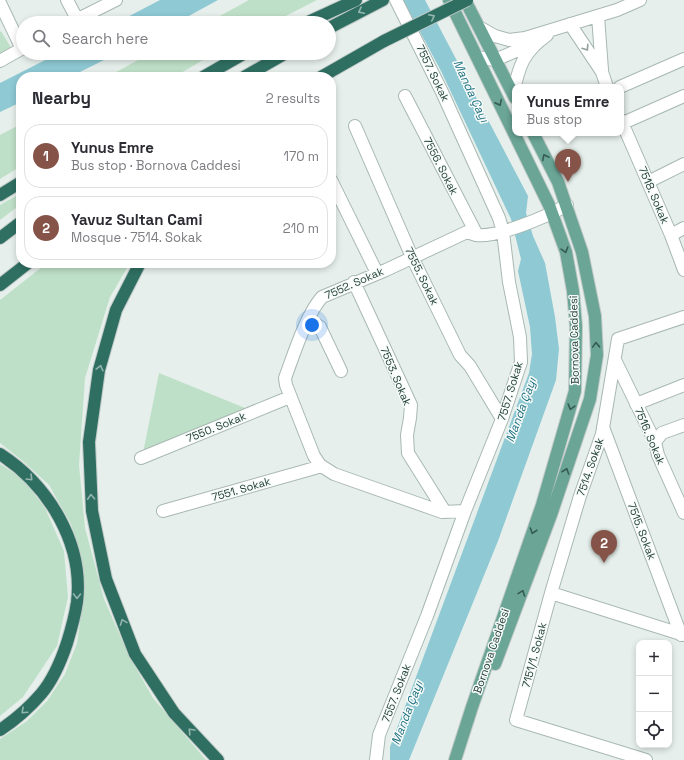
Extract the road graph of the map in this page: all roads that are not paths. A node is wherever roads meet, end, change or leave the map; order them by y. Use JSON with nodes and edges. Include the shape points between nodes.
{"nodes":[{"id":1,"x":67,"y":0,"type":"edge"},
{"id":2,"x":116,"y":0,"type":"edge"},
{"id":3,"x":356,"y":0,"type":"edge"},
{"id":4,"x":383,"y":0,"type":"edge"},
{"id":5,"x":396,"y":0,"type":"edge"},
{"id":6,"x":449,"y":0,"type":"edge"},
{"id":7,"x":466,"y":0,"type":"edge"},
{"id":8,"x":640,"y":0,"type":"edge"},
{"id":9,"x":0,"y":3,"type":"edge"},
{"id":10,"x":72,"y":16,"type":"edge"},
{"id":11,"x":84,"y":16,"type":"edge"},
{"id":12,"x":320,"y":16,"type":"edge"},
{"id":13,"x":598,"y":16,"type":"junction"},
{"id":14,"x":336,"y":24,"type":"edge"},
{"id":15,"x":570,"y":24,"type":"junction"},
{"id":16,"x":479,"y":27,"type":"junction"},
{"id":17,"x":16,"y":35,"type":"edge"},
{"id":18,"x":530,"y":40,"type":"junction"},
{"id":19,"x":16,"y":53,"type":"edge"},
{"id":20,"x":684,"y":59,"type":"edge"},
{"id":21,"x":232,"y":60,"type":"edge"},
{"id":22,"x":274,"y":60,"type":"edge"},
{"id":23,"x":487,"y":60,"type":"junction"},
{"id":24,"x":0,"y":61,"type":"edge"},
{"id":25,"x":349,"y":61,"type":"junction"},
{"id":26,"x":211,"y":72,"type":"edge"},
{"id":27,"x":253,"y":72,"type":"edge"},
{"id":28,"x":329,"y":72,"type":"edge"},
{"id":29,"x":335,"y":72,"type":"edge"},
{"id":30,"x":602,"y":72,"type":"junction"},
{"id":31,"x":516,"y":84,"type":"edge"},
{"id":32,"x":606,"y":84,"type":"edge"},
{"id":33,"x":624,"y":85,"type":"edge"},
{"id":34,"x":512,"y":93,"type":"edge"},
{"id":35,"x":405,"y":96,"type":"dead end"},
{"id":36,"x":684,"y":96,"type":"edge"},
{"id":37,"x":512,"y":119,"type":"edge"},
{"id":38,"x":624,"y":120,"type":"edge"},
{"id":39,"x":356,"y":126,"type":"dead end"},
{"id":40,"x":624,"y":126,"type":"edge"},
{"id":41,"x":519,"y":136,"type":"edge"},
{"id":42,"x":535,"y":136,"type":"edge"},
{"id":43,"x":684,"y":164,"type":"edge"},
{"id":44,"x":648,"y":182,"type":"junction"},
{"id":45,"x":16,"y":185,"type":"edge"},
{"id":46,"x":336,"y":190,"type":"edge"},
{"id":47,"x":0,"y":195,"type":"edge"},
{"id":48,"x":567,"y":205,"type":"junction"},
{"id":49,"x":552,"y":214,"type":"junction"},
{"id":50,"x":16,"y":226,"type":"edge"},
{"id":51,"x":684,"y":228,"type":"edge"},
{"id":52,"x":503,"y":232,"type":"junction"},
{"id":53,"x":477,"y":235,"type":"junction"},
{"id":54,"x":671,"y":235,"type":"junction"},
{"id":55,"x":0,"y":238,"type":"edge"},
{"id":56,"x":412,"y":257,"type":"junction"},
{"id":57,"x":683,"y":265,"type":"edge"},
{"id":58,"x":22,"y":268,"type":"edge"},
{"id":59,"x":137,"y":268,"type":"edge"},
{"id":60,"x":377,"y":273,"type":"junction"},
{"id":61,"x":354,"y":282,"type":"junction"},
{"id":62,"x":0,"y":285,"type":"edge"},
{"id":63,"x":684,"y":317,"type":"edge"},
{"id":64,"x":308,"y":320,"type":"junction"},
{"id":65,"x":615,"y":360,"type":"junction"},
{"id":66,"x":341,"y":371,"type":"dead end"},
{"id":67,"x":684,"y":385,"type":"edge"},
{"id":68,"x":290,"y":397,"type":"junction"},
{"id":69,"x":636,"y":404,"type":"junction"},
{"id":70,"x":502,"y":419,"type":"junction"},
{"id":71,"x":684,"y":425,"type":"edge"},
{"id":72,"x":603,"y":428,"type":"junction"},
{"id":73,"x":655,"y":442,"type":"junction"},
{"id":74,"x":0,"y":454,"type":"edge"},
{"id":75,"x":142,"y":458,"type":"dead end"},
{"id":76,"x":320,"y":465,"type":"junction"},
{"id":77,"x":163,"y":511,"type":"dead end"},
{"id":78,"x":465,"y":511,"type":"junction"},
{"id":79,"x":445,"y":512,"type":"junction"},
{"id":80,"x":684,"y":513,"type":"edge"},
{"id":81,"x":551,"y":593,"type":"junction"},
{"id":82,"x":683,"y":634,"type":"edge"},
{"id":83,"x":0,"y":730,"type":"edge"},
{"id":84,"x":218,"y":760,"type":"edge"},
{"id":85,"x":376,"y":760,"type":"edge"},
{"id":86,"x":456,"y":760,"type":"edge"},
{"id":87,"x":646,"y":760,"type":"edge"}],
"edges":[{"from":1,"to":10,"type":"street"},
{"from":2,"to":11,"type":"street"},
{"from":3,"to":12,"type":"highway"},
{"from":4,"to":14,"type":"highway","one_way":true},
{"from":5,"to":52,"type":"street","name":"7557. Sokak","via":[[490,196]]},
{"from":6,"to":23,"type":"main road","name":"Bornova Caddesi"},
{"from":7,"to":16,"type":"main road","name":"Bornova Caddesi"},
{"from":25,"to":7,"type":"highway","one_way":true,"bridge":true},
{"from":8,"to":13,"type":"street"},
{"from":9,"to":17,"type":"street"},
{"from":13,"to":15,"type":"street"},
{"from":13,"to":30,"type":"street"},
{"from":15,"to":18,"type":"street"},
{"from":15,"to":30,"type":"street","one_way":true},
{"from":16,"to":18,"type":"street","via":[[509,40]]},
{"from":16,"to":23,"type":"main road","name":"Bornova Caddesi"},
{"from":18,"to":23,"type":"street"},
{"from":18,"to":31,"type":"street"},
{"from":19,"to":24,"type":"street"},
{"from":20,"to":33,"type":"street"},
{"from":21,"to":26,"type":"highway"},
{"from":22,"to":27,"type":"highway"},
{"from":23,"to":34,"type":"main road","name":"Bornova Caddesi"},
{"from":23,"to":37,"type":"main road","name":"Bornova Caddesi","one_way":true},
{"from":25,"to":28,"type":"highway"},
{"from":25,"to":29,"type":"highway"},
{"from":30,"to":32,"type":"street"},
{"from":35,"to":53,"type":"street","name":"7556. Sokak"},
{"from":36,"to":38,"type":"street"},
{"from":39,"to":56,"type":"street","name":"7555. Sokak"},
{"from":40,"to":44,"type":"street","name":"7518. Sokak"},
{"from":41,"to":49,"type":"main road","name":"Bornova Caddesi","one_way":true},
{"from":48,"to":42,"type":"main road","name":"Bornova Caddesi","one_way":true},
{"from":43,"to":44,"type":"street"},
{"from":44,"to":54,"type":"street","name":"7518. Sokak"},
{"from":45,"to":47,"type":"highway"},
{"from":46,"to":60,"type":"street"},
{"from":48,"to":49,"type":"street","name":"7552. Sokak"},
{"from":86,"to":48,"type":"main road","name":"Bornova Caddesi","one_way":true,"via":[[545,530],[590,399],[597,355],[595,316],[582,252]]},
{"from":49,"to":52,"type":"street","name":"7552. Sokak"},
{"from":49,"to":86,"type":"main road","name":"Bornova Caddesi","one_way":true,"via":[[566,252],[574,291],[575,391],[542,505]]},
{"from":50,"to":55,"type":"highway"},
{"from":51,"to":54,"type":"street"},
{"from":52,"to":53,"type":"street","name":"7552. Sokak"},
{"from":52,"to":70,"type":"street","name":"7557. Sokak","via":[[509,282],[520,337],[521,362]]},
{"from":53,"to":56,"type":"street","name":"7552. Sokak","via":[[467,232]]},
{"from":54,"to":57,"type":"street","name":"7518. Sokak"},
{"from":56,"to":60,"type":"street","name":"7552. Sokak"},
{"from":56,"to":70,"type":"street","name":"7555. Sokak","via":[[460,355],[470,366]]},
{"from":58,"to":62,"type":"highway"},
{"from":84,"to":59,"type":"highway","one_way":true,"via":[[174,713],[135,654],[106,580],[92,510],[89,442],[98,370],[116,310]]},
{"from":60,"to":61,"type":"street","name":"7552. Sokak"},
{"from":61,"to":64,"type":"street","name":"7552. Sokak","via":[[322,297]]},
{"from":61,"to":79,"type":"street","name":"7553. Sokak","via":[[411,405],[407,435],[408,453]]},
{"from":63,"to":65,"type":"street","name":"7514. Sokak","via":[[618,339]]},
{"from":64,"to":66,"type":"street","via":[[320,327]]},
{"from":64,"to":68,"type":"street","name":"7552. Sokak","via":[[285,378]]},
{"from":65,"to":69,"type":"street","name":"7516. Sokak"},
{"from":65,"to":72,"type":"street","name":"7514. Sokak"},
{"from":67,"to":69,"type":"street"},
{"from":68,"to":75,"type":"street","name":"7550. Sokak"},
{"from":68,"to":76,"type":"street","name":"7552. Sokak"},
{"from":69,"to":73,"type":"street","name":"7516. Sokak"},
{"from":70,"to":78,"type":"street","name":"7557. Sokak"},
{"from":71,"to":73,"type":"street","via":[[662,434]]},
{"from":72,"to":81,"type":"street","name":"7514. Sokak"},
{"from":72,"to":82,"type":"street","name":"7515. Sokak"},
{"from":73,"to":80,"type":"street","name":"7516. Sokak","via":[[658,455]]},
{"from":74,"to":83,"type":"highway","one_way":true,"via":[[32,480],[50,502],[73,550],[77,577],[77,602],[60,664],[42,693]]},
{"from":76,"to":77,"type":"street","name":"7551. Sokak"},
{"from":76,"to":79,"type":"street","via":[[334,474]]},
{"from":78,"to":79,"type":"street"},
{"from":78,"to":85,"type":"street","name":"7557. Sokak","via":[[427,616],[379,735]]},
{"from":81,"to":82,"type":"street"},
{"from":81,"to":87,"type":"street","name":"7151/1. Sokak","via":[[516,720]]}]}
